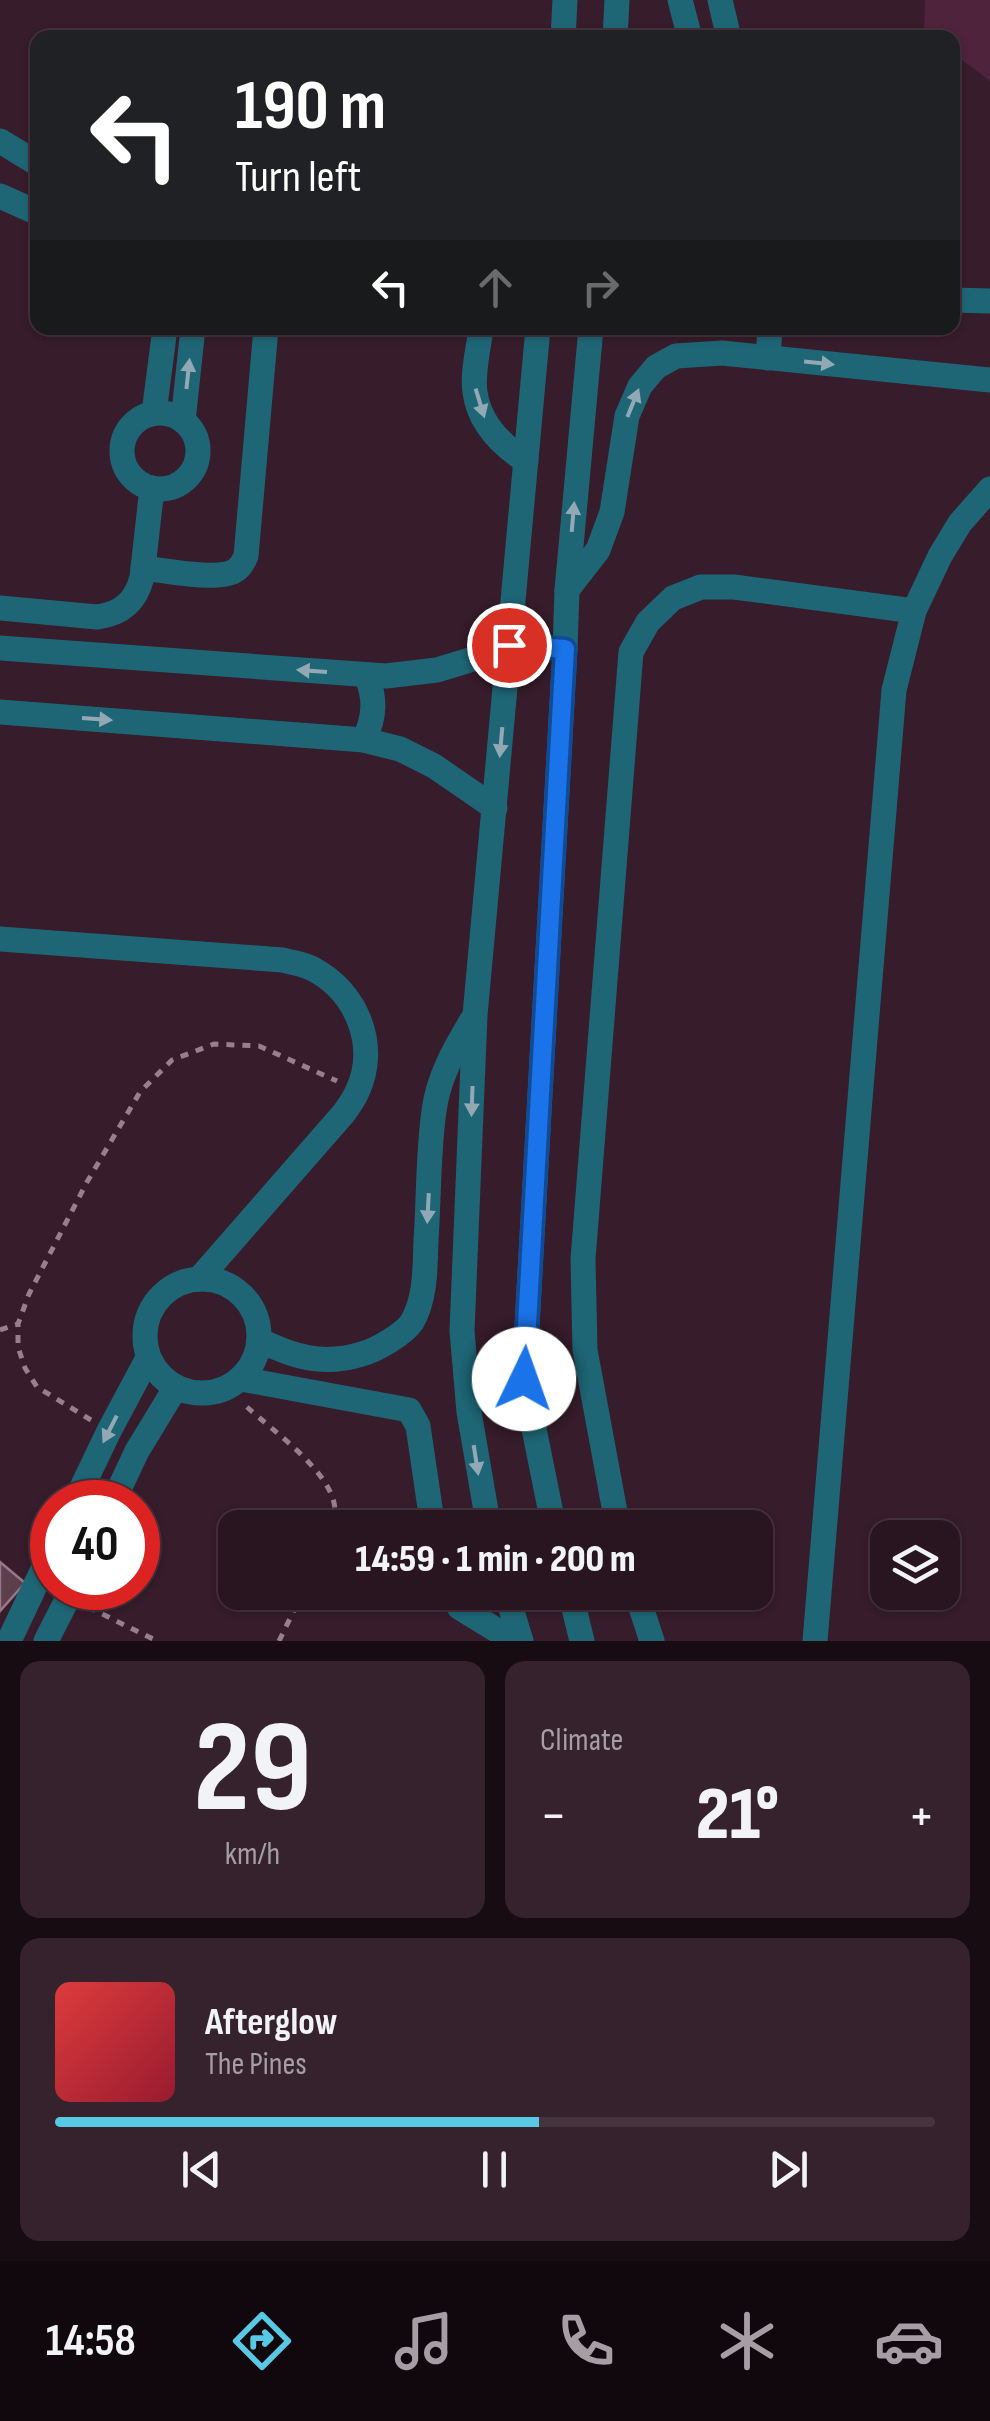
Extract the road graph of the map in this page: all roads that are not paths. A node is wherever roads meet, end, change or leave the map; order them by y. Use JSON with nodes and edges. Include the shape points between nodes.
{"nodes":[{"id":1,"x":565,"y":0,"type":"edge"},
{"id":2,"x":617,"y":0,"type":"edge"},
{"id":3,"x":680,"y":0,"type":"edge"},
{"id":4,"x":720,"y":0,"type":"edge"},
{"id":5,"x":563,"y":30,"type":"edge"},
{"id":6,"x":615,"y":30,"type":"edge"},
{"id":7,"x":688,"y":30,"type":"edge"},
{"id":8,"x":728,"y":30,"type":"edge"},
{"id":9,"x":0,"y":141,"type":"edge"},
{"id":10,"x":30,"y":160,"type":"edge"},
{"id":11,"x":0,"y":196,"type":"edge"},
{"id":12,"x":30,"y":210,"type":"edge"},
{"id":13,"x":30,"y":215,"type":"edge"},
{"id":14,"x":0,"y":220,"type":"edge"},
{"id":15,"x":960,"y":300,"type":"edge"},
{"id":16,"x":990,"y":302,"type":"edge"},
{"id":17,"x":164,"y":335,"type":"edge"},
{"id":18,"x":192,"y":335,"type":"edge"},
{"id":19,"x":265,"y":335,"type":"edge"},
{"id":20,"x":480,"y":335,"type":"edge"},
{"id":21,"x":537,"y":335,"type":"edge"},
{"id":22,"x":590,"y":335,"type":"edge"},
{"id":23,"x":770,"y":335,"type":"edge"},
{"id":24,"x":768,"y":358,"type":"junction"},
{"id":25,"x":990,"y":380,"type":"edge"},
{"id":26,"x":154,"y":413,"type":"junction"},
{"id":27,"x":183,"y":420,"type":"junction"},
{"id":28,"x":526,"y":461,"type":"junction"},
{"id":29,"x":152,"y":488,"type":"junction"},
{"id":30,"x":990,"y":488,"type":"edge"},
{"id":31,"x":143,"y":568,"type":"junction"},
{"id":32,"x":567,"y":590,"type":"junction"},
{"id":33,"x":0,"y":608,"type":"edge"},
{"id":34,"x":914,"y":612,"type":"junction"},
{"id":35,"x":509,"y":645,"type":"junction"},
{"id":36,"x":0,"y":648,"type":"edge"},
{"id":37,"x":565,"y":649,"type":"junction"},
{"id":38,"x":366,"y":675,"type":"junction"},
{"id":39,"x":0,"y":712,"type":"edge"},
{"id":40,"x":364,"y":740,"type":"junction"},
{"id":41,"x":494,"y":808,"type":"junction"},
{"id":42,"x":0,"y":940,"type":"edge"},
{"id":43,"x":475,"y":1016,"type":"junction"},
{"id":44,"x":199,"y":1279,"type":"junction"},
{"id":45,"x":260,"y":1340,"type":"junction"},
{"id":46,"x":148,"y":1358,"type":"junction"},
{"id":47,"x":234,"y":1384,"type":"junction"},
{"id":48,"x":176,"y":1388,"type":"junction"},
{"id":49,"x":86,"y":1480,"type":"edge"},
{"id":50,"x":124,"y":1480,"type":"edge"},
{"id":51,"x":430,"y":1510,"type":"edge"},
{"id":52,"x":485,"y":1510,"type":"edge"},
{"id":53,"x":550,"y":1510,"type":"edge"},
{"id":54,"x":615,"y":1510,"type":"edge"},
{"id":55,"x":30,"y":1595,"type":"edge"},
{"id":56,"x":61,"y":1610,"type":"edge"},
{"id":57,"x":465,"y":1610,"type":"edge"},
{"id":58,"x":510,"y":1610,"type":"edge"},
{"id":59,"x":574,"y":1610,"type":"edge"},
{"id":60,"x":642,"y":1610,"type":"edge"},
{"id":61,"x":8,"y":1640,"type":"edge"},
{"id":62,"x":46,"y":1641,"type":"edge"},
{"id":63,"x":518,"y":1641,"type":"edge"},
{"id":64,"x":582,"y":1641,"type":"edge"},
{"id":65,"x":652,"y":1641,"type":"edge"},
{"id":66,"x":816,"y":1641,"type":"edge"}],
"edges":[{"from":1,"to":5,"type":"street"},
{"from":2,"to":6,"type":"street"},
{"from":3,"to":7,"type":"street"},
{"from":4,"to":8,"type":"street"},
{"from":9,"to":10,"type":"street"},
{"from":11,"to":12,"type":"street"},
{"from":13,"to":14,"type":"street"},
{"from":15,"to":16,"type":"street"},
{"from":17,"to":26,"type":"street"},
{"from":27,"to":18,"type":"street","one_way":true},
{"from":19,"to":31,"type":"street","via":[[246,556],[226,574]]},
{"from":20,"to":28,"type":"street","one_way":true,"via":[[474,390],[479,406],[496,438]]},
{"from":21,"to":28,"type":"street"},
{"from":32,"to":22,"type":"street","one_way":true},
{"from":23,"to":24,"type":"street"},
{"from":24,"to":25,"type":"street","one_way":true},
{"from":32,"to":24,"type":"street","one_way":true,"via":[[598,550],[612,512],[627,416],[656,367],[676,356],[722,352]]},
{"from":26,"to":27,"type":"street"},
{"from":26,"to":29,"type":"street","via":[[132,425],[122,446],[127,470]]},
{"from":27,"to":29,"type":"street","via":[[196,440],[196,465],[181,483]]},
{"from":28,"to":35,"type":"street"},
{"from":29,"to":31,"type":"street"},
{"from":30,"to":34,"type":"street","via":[[960,523]]},
{"from":31,"to":33,"type":"street","via":[[134,598],[107,616]]},
{"from":32,"to":37,"type":"street"},
{"from":34,"to":54,"type":"street","via":[[701,587],[673,598],[631,652],[583,1259],[584,1350]]},
{"from":34,"to":66,"type":"street","via":[[894,690]]},
{"from":35,"to":37,"type":"street"},
{"from":35,"to":38,"type":"street","via":[[437,670]]},
{"from":35,"to":41,"type":"street","one_way":true},
{"from":38,"to":36,"type":"street","one_way":true},
{"from":37,"to":53,"type":"street","via":[[524,1379]]},
{"from":38,"to":40,"type":"street","via":[[373,714]]},
{"from":39,"to":40,"type":"street","one_way":true},
{"from":40,"to":41,"type":"street","via":[[434,766]]},
{"from":41,"to":43,"type":"street"},
{"from":42,"to":44,"type":"street","via":[[283,960],[311,968],[354,1006],[366,1062],[358,1091]]},
{"from":43,"to":45,"type":"street","one_way":true,"via":[[434,1107],[423,1291],[411,1324],[377,1350],[348,1358],[317,1360]]},
{"from":43,"to":52,"type":"street","one_way":true,"via":[[462,1331]]},
{"from":44,"to":45,"type":"street","via":[[243,1296]]},
{"from":44,"to":46,"type":"street","via":[[173,1287],[154,1305],[145,1331]]},
{"from":45,"to":47,"type":"street","via":[[250,1368]]},
{"from":46,"to":48,"type":"street"},
{"from":46,"to":49,"type":"street","one_way":true},
{"from":47,"to":48,"type":"street","via":[[201,1394]]},
{"from":47,"to":51,"type":"street","via":[[409,1410],[418,1426]]},
{"from":48,"to":50,"type":"street"},
{"from":55,"to":61,"type":"street"},
{"from":56,"to":62,"type":"street"},
{"from":57,"to":63,"type":"street"},
{"from":58,"to":63,"type":"street"},
{"from":59,"to":64,"type":"street"},
{"from":60,"to":65,"type":"street"}]}
